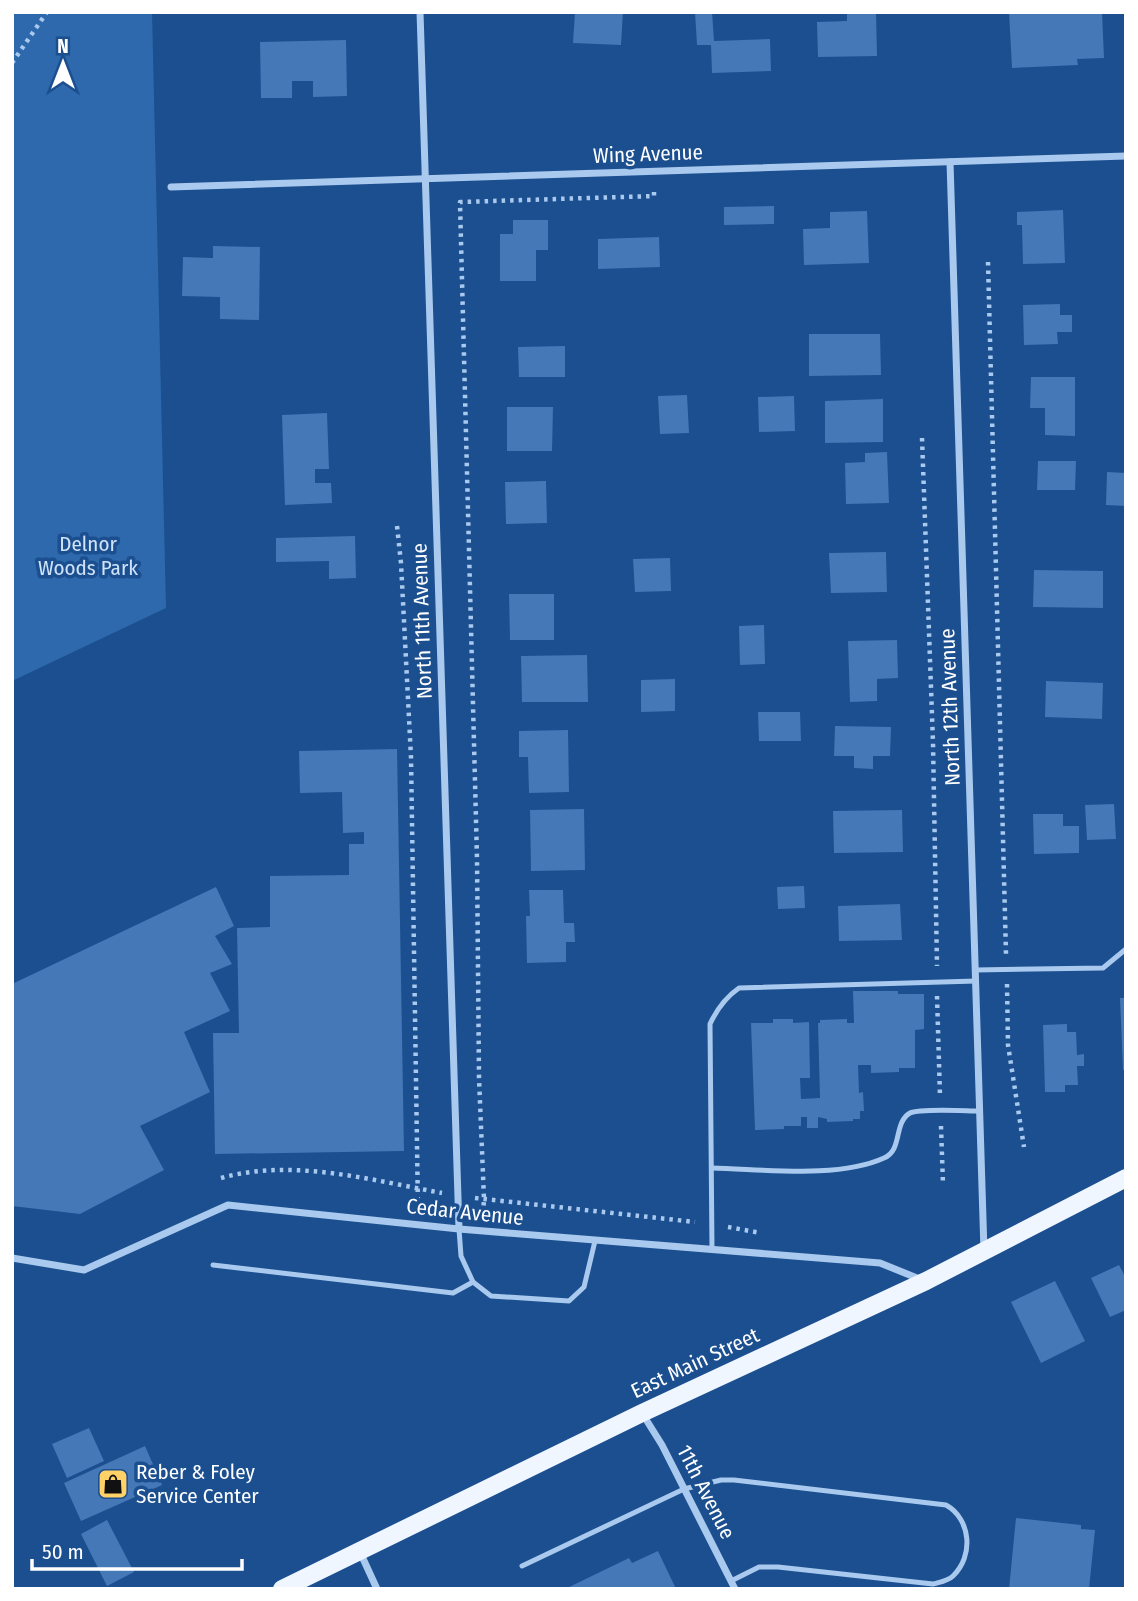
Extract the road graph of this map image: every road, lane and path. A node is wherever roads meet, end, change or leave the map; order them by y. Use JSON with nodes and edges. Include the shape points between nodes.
{"nodes":[{"id":1,"x":47,"y":12,"type":"edge"},
{"id":2,"x":420,"y":12,"type":"edge"},
{"id":3,"x":12,"y":63,"type":"edge"},
{"id":4,"x":1126,"y":156,"type":"edge"},
{"id":5,"x":950,"y":162,"type":"junction"},
{"id":6,"x":426,"y":179,"type":"junction"},
{"id":7,"x":654,"y":183,"type":"dead end"},
{"id":8,"x":171,"y":187,"type":"dead end"},
{"id":9,"x":988,"y":262,"type":"dead end"},
{"id":10,"x":922,"y":438,"type":"dead end"},
{"id":11,"x":397,"y":526,"type":"dead end"},
{"id":12,"x":1126,"y":949,"type":"edge"},
{"id":13,"x":975,"y":970,"type":"junction"},
{"id":14,"x":1006,"y":970,"type":"junction"},
{"id":15,"x":937,"y":981,"type":"junction"},
{"id":16,"x":976,"y":981,"type":"junction"},
{"id":17,"x":941,"y":1111,"type":"junction"},
{"id":18,"x":980,"y":1111,"type":"junction"},
{"id":19,"x":1024,"y":1147,"type":"dead end"},
{"id":20,"x":712,"y":1168,"type":"junction"},
{"id":21,"x":221,"y":1178,"type":"dead end"},
{"id":22,"x":1126,"y":1178,"type":"edge"},
{"id":23,"x":943,"y":1184,"type":"dead end"},
{"id":24,"x":419,"y":1189,"type":"junction"},
{"id":25,"x":457,"y":1196,"type":"junction"},
{"id":26,"x":484,"y":1199,"type":"junction"},
{"id":27,"x":482,"y":1218,"type":"dead end"},
{"id":28,"x":713,"y":1224,"type":"junction"},
{"id":29,"x":417,"y":1225,"type":"junction"},
{"id":30,"x":458,"y":1230,"type":"junction"},
{"id":31,"x":764,"y":1234,"type":"dead end"},
{"id":32,"x":596,"y":1241,"type":"junction"},
{"id":33,"x":712,"y":1250,"type":"junction"},
{"id":34,"x":984,"y":1251,"type":"junction"},
{"id":35,"x":12,"y":1258,"type":"edge"},
{"id":36,"x":213,"y":1265,"type":"dead end"},
{"id":37,"x":926,"y":1281,"type":"junction"},
{"id":38,"x":472,"y":1282,"type":"junction"},
{"id":39,"x":642,"y":1413,"type":"junction"},
{"id":40,"x":684,"y":1489,"type":"junction"},
{"id":41,"x":360,"y":1552,"type":"junction"},
{"id":42,"x":523,"y":1566,"type":"dead end"},
{"id":43,"x":733,"y":1585,"type":"edge"},
{"id":44,"x":282,"y":1589,"type":"edge"},
{"id":45,"x":377,"y":1589,"type":"edge"}],
"edges":[{"from":1,"to":3,"type":"path"},
{"from":2,"to":6,"type":"street","name":"North 11th Avenue"},
{"from":4,"to":5,"type":"street","name":"Wing Avenue"},
{"from":5,"to":6,"type":"street","name":"Wing Avenue"},
{"from":5,"to":13,"type":"street","name":"North 12th Avenue"},
{"from":6,"to":8,"type":"street","name":"Wing Avenue"},
{"from":6,"to":25,"type":"street","name":"North 11th Avenue"},
{"from":7,"to":26,"type":"path","via":[[654,196],[460,202]]},
{"from":9,"to":14,"type":"path"},
{"from":10,"to":15,"type":"path"},
{"from":11,"to":24,"type":"path","via":[[411,757]]},
{"from":12,"to":14,"type":"lane","via":[[1103,968]]},
{"from":13,"to":14,"type":"lane"},
{"from":13,"to":16,"type":"street","name":"North 12th Avenue"},
{"from":14,"to":19,"type":"path","via":[[1008,1045]]},
{"from":15,"to":16,"type":"lane"},
{"from":15,"to":17,"type":"path"},
{"from":15,"to":20,"type":"lane","via":[[739,988],[730,995],[710,1024]]},
{"from":16,"to":18,"type":"street","name":"North 12th Avenue"},
{"from":17,"to":18,"type":"lane"},
{"from":17,"to":20,"type":"lane","via":[[912,1112],[901,1121],[888,1157],[861,1166],[837,1170]]},
{"from":17,"to":23,"type":"path"},
{"from":18,"to":34,"type":"street","name":"North 12th Avenue"},
{"from":20,"to":28,"type":"lane"},
{"from":21,"to":24,"type":"path","via":[[247,1171],[336,1172]]},
{"from":22,"to":34,"type":"main road","name":"East Main Street"},
{"from":24,"to":25,"type":"path"},
{"from":24,"to":29,"type":"path"},
{"from":25,"to":26,"type":"path"},
{"from":25,"to":30,"type":"street","name":"North 11th Avenue"},
{"from":26,"to":27,"type":"path"},
{"from":26,"to":28,"type":"path"},
{"from":28,"to":31,"type":"path"},
{"from":28,"to":33,"type":"lane"},
{"from":29,"to":30,"type":"street","name":"Cedar Avenue"},
{"from":29,"to":35,"type":"street","name":"Cedar Avenue","via":[[228,1205],[84,1270]]},
{"from":30,"to":32,"type":"street","name":"Cedar Avenue"},
{"from":30,"to":38,"type":"lane","via":[[461,1256]]},
{"from":32,"to":33,"type":"street","name":"Cedar Avenue"},
{"from":32,"to":38,"type":"lane","via":[[584,1287],[569,1301],[491,1296]]},
{"from":33,"to":37,"type":"street","name":"Cedar Avenue","via":[[880,1263]]},
{"from":34,"to":37,"type":"main road","name":"East Main Street"},
{"from":36,"to":38,"type":"lane","via":[[453,1293]]},
{"from":37,"to":39,"type":"main road","name":"East Main Street"},
{"from":39,"to":40,"type":"street","name":"11th Avenue"},
{"from":39,"to":41,"type":"main road","name":"East Main Street"},
{"from":40,"to":42,"type":"lane"},
{"from":40,"to":43,"type":"street","name":"11th Avenue"},
{"from":40,"to":43,"type":"lane","via":[[720,1480],[748,1481],[946,1505],[964,1522],[966,1555],[961,1567],[951,1578],[933,1584],[759,1567]]},
{"from":41,"to":44,"type":"main road","name":"East Main Street"},
{"from":41,"to":45,"type":"street"}]}
